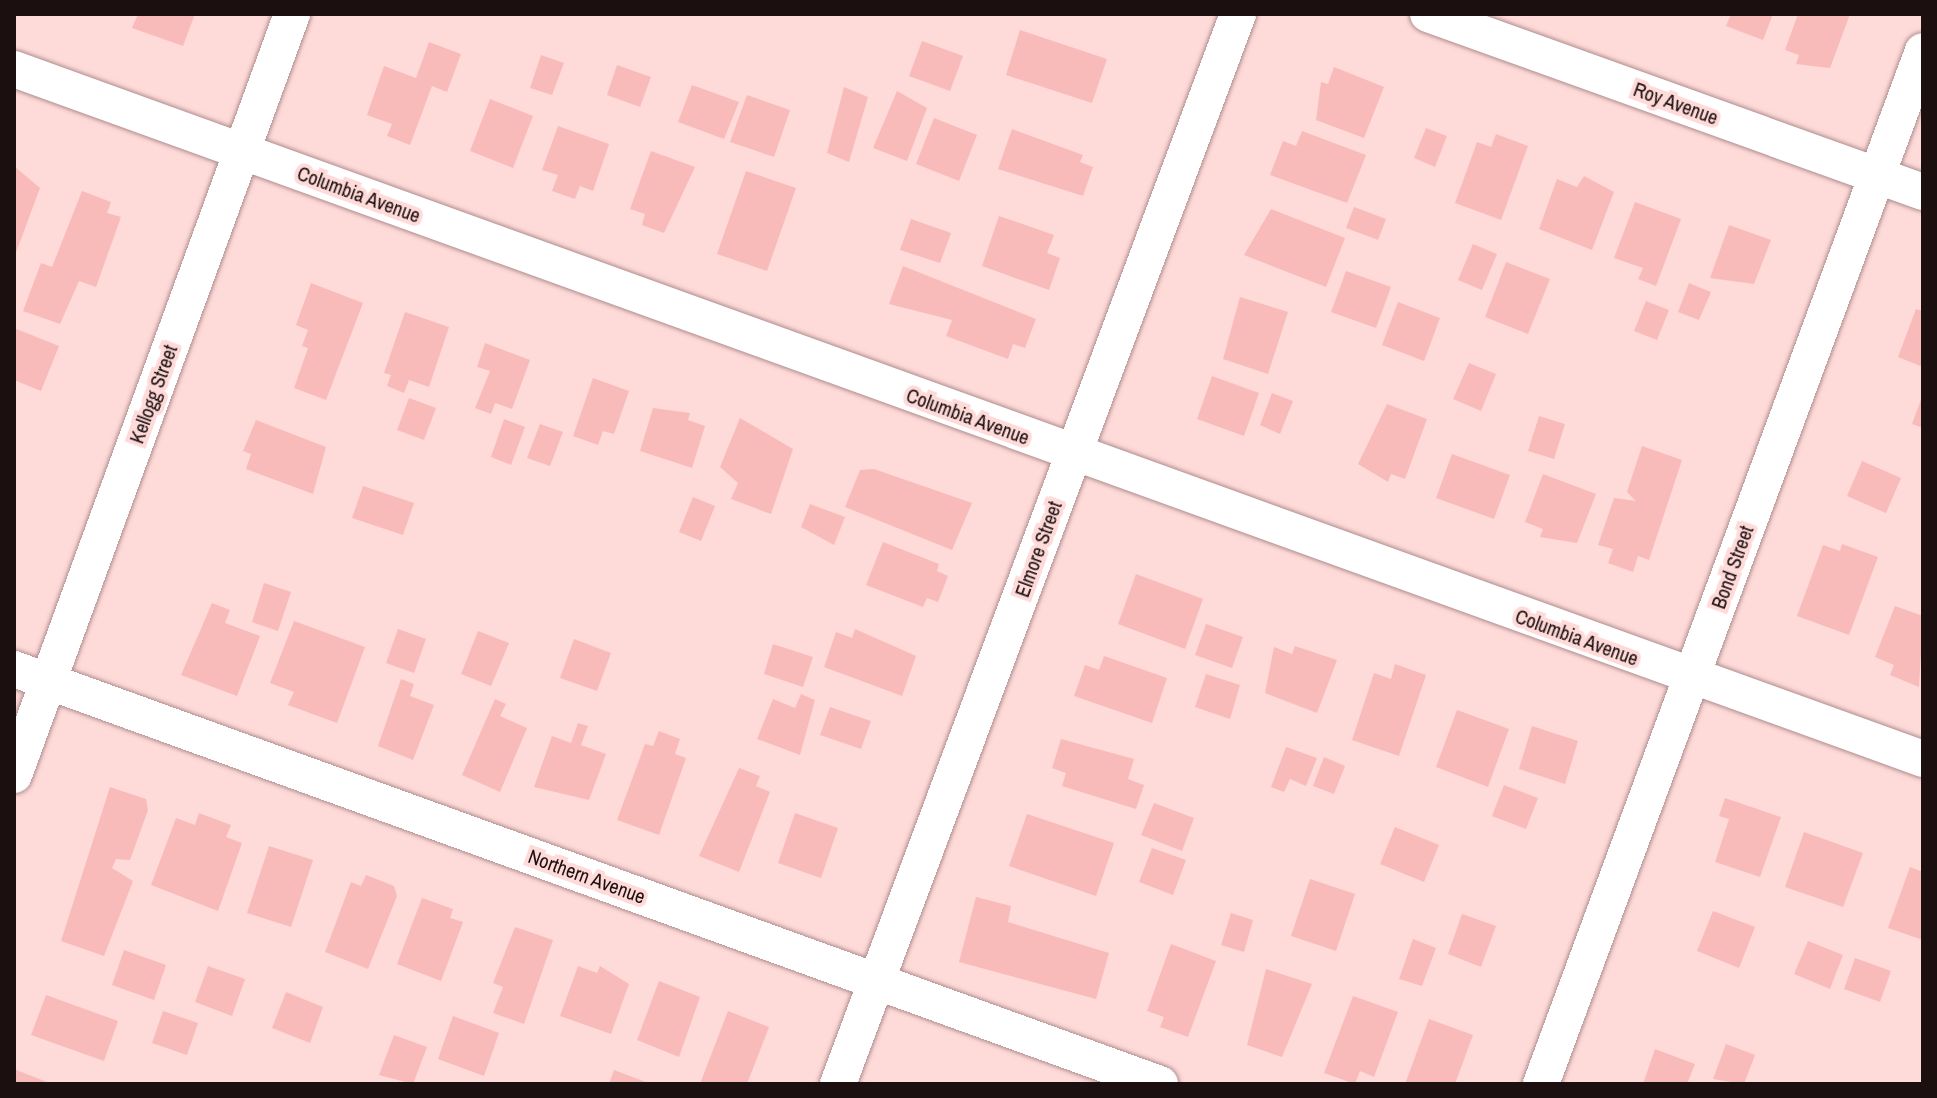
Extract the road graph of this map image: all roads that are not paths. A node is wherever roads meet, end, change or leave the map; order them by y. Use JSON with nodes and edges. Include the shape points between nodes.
{"nodes":[{"id":1,"x":292,"y":14,"type":"edge"},
{"id":2,"x":1238,"y":14,"type":"edge"},
{"id":3,"x":1428,"y":14,"type":"edge"},
{"id":4,"x":1923,"y":51,"type":"edge"},
{"id":5,"x":14,"y":69,"type":"edge"},
{"id":6,"x":242,"y":152,"type":"junction"},
{"id":7,"x":1877,"y":176,"type":"junction"},
{"id":8,"x":1923,"y":192,"type":"edge"},
{"id":9,"x":1073,"y":454,"type":"junction"},
{"id":10,"x":14,"y":669,"type":"edge"},
{"id":11,"x":1691,"y":678,"type":"junction"},
{"id":12,"x":48,"y":681,"type":"junction"},
{"id":13,"x":1923,"y":759,"type":"edge"},
{"id":14,"x":14,"y":775,"type":"edge"},
{"id":15,"x":877,"y":981,"type":"junction"},
{"id":16,"x":838,"y":1084,"type":"edge"},
{"id":17,"x":1160,"y":1084,"type":"edge"},
{"id":18,"x":1541,"y":1084,"type":"edge"}],
"edges":[{"from":1,"to":6,"type":"street","name":"Kellogg Street"},
{"from":2,"to":9,"type":"street","name":"Elmore Street"},
{"from":3,"to":7,"type":"street","name":"Roy Avenue"},
{"from":4,"to":7,"type":"street","name":"Bond Street"},
{"from":5,"to":6,"type":"street","name":"Columbia Avenue"},
{"from":6,"to":9,"type":"street","name":"Columbia Avenue"},
{"from":6,"to":12,"type":"street","name":"Kellogg Street"},
{"from":7,"to":8,"type":"street","name":"Roy Avenue"},
{"from":7,"to":11,"type":"street","name":"Bond Street"},
{"from":9,"to":11,"type":"street","name":"Columbia Avenue"},
{"from":9,"to":15,"type":"street","name":"Elmore Street"},
{"from":10,"to":12,"type":"street","name":"Northern Avenue"},
{"from":11,"to":13,"type":"street","name":"Columbia Avenue"},
{"from":11,"to":18,"type":"street","name":"Bond Street"},
{"from":12,"to":14,"type":"street","name":"Kellogg Street"},
{"from":12,"to":15,"type":"street","name":"Northern Avenue"},
{"from":15,"to":16,"type":"street","name":"Elmore Street"},
{"from":15,"to":17,"type":"street","name":"Northern Avenue"}]}
